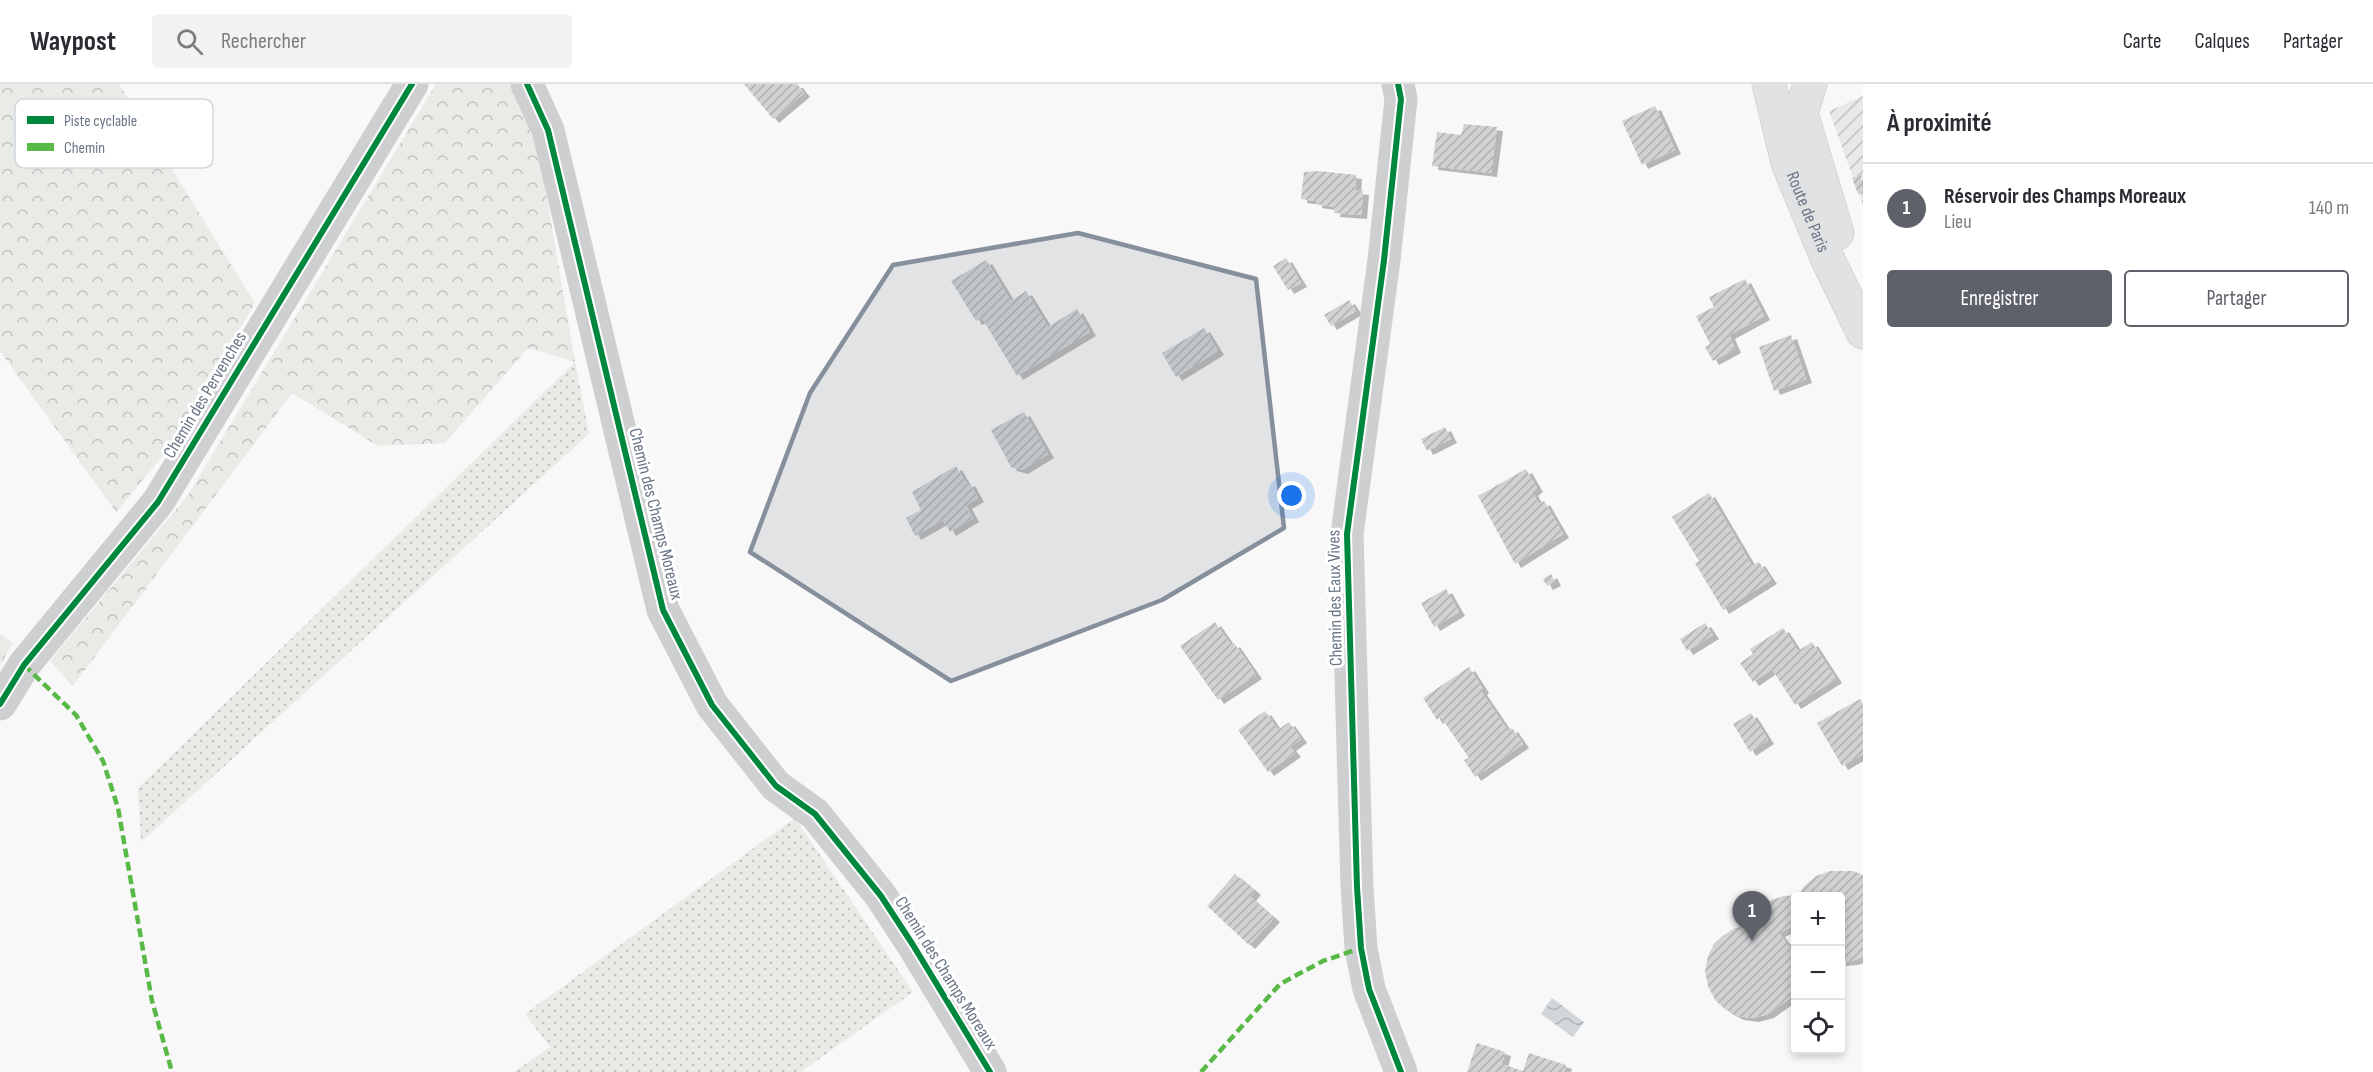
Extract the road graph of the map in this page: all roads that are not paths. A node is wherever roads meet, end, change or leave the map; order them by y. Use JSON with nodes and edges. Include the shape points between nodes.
{"nodes":[{"id":1,"x":412,"y":84,"type":"edge"},
{"id":2,"x":527,"y":84,"type":"edge"},
{"id":3,"x":1398,"y":84,"type":"edge"},
{"id":4,"x":1770,"y":84,"type":"edge"},
{"id":5,"x":1810,"y":84,"type":"edge"},
{"id":6,"x":1863,"y":318,"type":"edge"},
{"id":7,"x":1863,"y":332,"type":"edge"},
{"id":8,"x":0,"y":704,"type":"edge"},
{"id":9,"x":990,"y":1072,"type":"edge"},
{"id":10,"x":1401,"y":1072,"type":"edge"}],
"edges":[{"from":1,"to":8,"type":"street","name":"Chemin des Pervenches","via":[[158,502],[24,665]]},
{"from":2,"to":9,"type":"street","name":"Chemin des Champs Moreaux","via":[[548,129],[663,610],[712,705],[776,786],[815,814],[881,896]]},
{"from":3,"to":10,"type":"street","name":"Chemin des Eaux Vives","via":[[1401,99],[1384,260],[1347,534],[1361,948],[1369,989]]},
{"from":4,"to":7,"type":"main road","name":"Route de Paris","via":[[1788,163]]},
{"from":5,"to":6,"type":"main road","name":"Route de Paris","via":[[1801,113]]}]}
